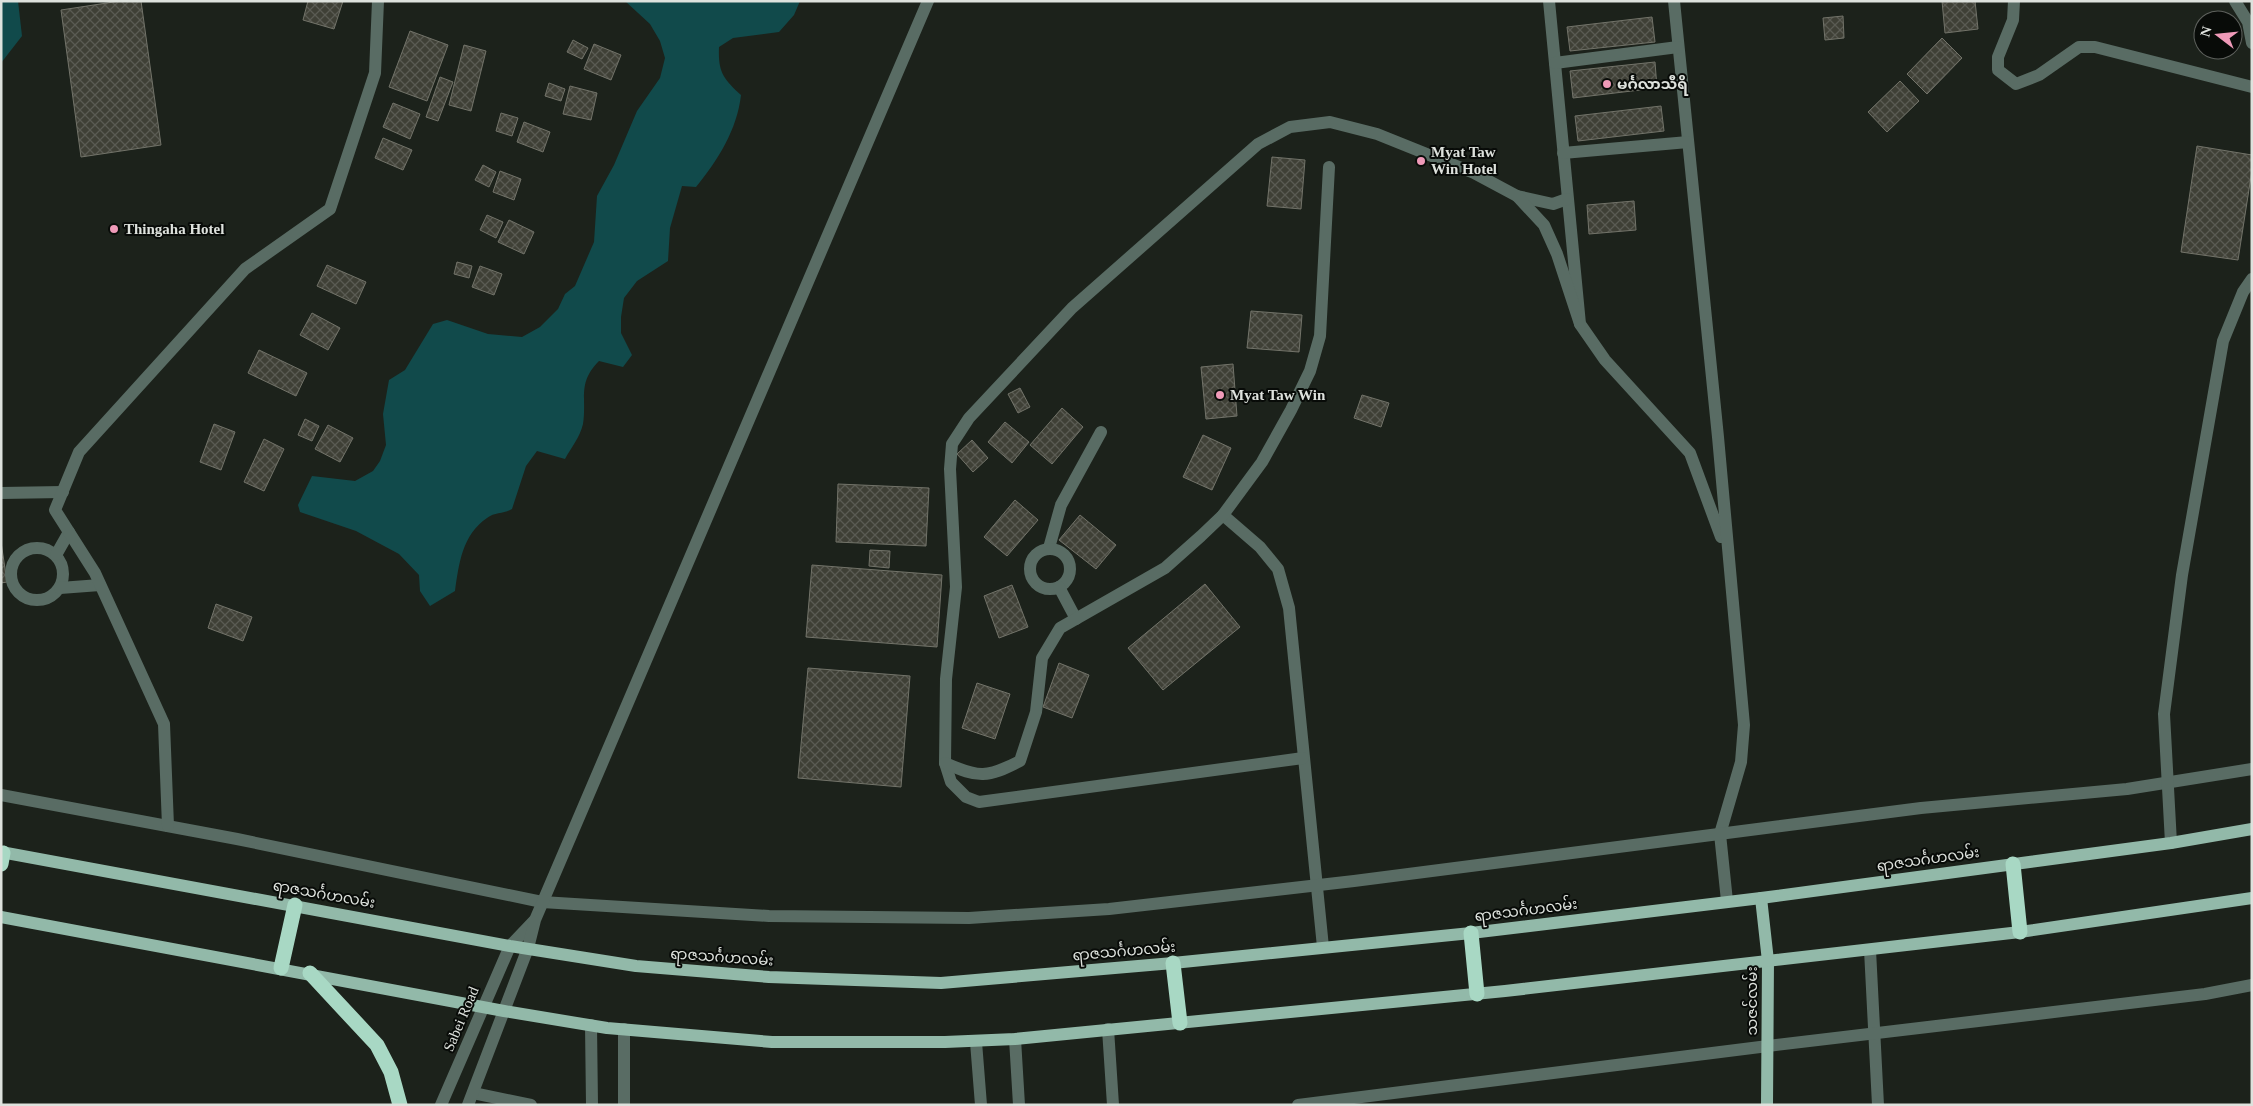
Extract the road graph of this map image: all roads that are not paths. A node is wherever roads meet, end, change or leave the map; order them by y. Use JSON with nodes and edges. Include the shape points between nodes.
{"nodes":[{"id":1,"x":378,"y":1,"type":"edge"},
{"id":2,"x":928,"y":1,"type":"edge"},
{"id":3,"x":1549,"y":1,"type":"edge"},
{"id":4,"x":1674,"y":1,"type":"edge"},
{"id":5,"x":2014,"y":1,"type":"edge"},
{"id":6,"x":2235,"y":1,"type":"edge"},
{"id":7,"x":2252,"y":43,"type":"edge"},
{"id":8,"x":1678,"y":47,"type":"junction"},
{"id":9,"x":1555,"y":63,"type":"junction"},
{"id":10,"x":2252,"y":87,"type":"edge"},
{"id":11,"x":1688,"y":142,"type":"junction"},
{"id":12,"x":1563,"y":153,"type":"junction"},
{"id":13,"x":1328,"y":167,"type":"dead end"},
{"id":14,"x":1518,"y":196,"type":"junction"},
{"id":15,"x":1567,"y":198,"type":"junction"},
{"id":16,"x":2252,"y":279,"type":"edge"},
{"id":17,"x":1580,"y":324,"type":"junction"},
{"id":18,"x":1101,"y":432,"type":"dead end"},
{"id":19,"x":63,"y":492,"type":"junction"},
{"id":20,"x":1,"y":493,"type":"edge"},
{"id":21,"x":1223,"y":515,"type":"junction"},
{"id":22,"x":69,"y":532,"type":"junction"},
{"id":23,"x":1049,"y":548,"type":"junction"},
{"id":24,"x":56,"y":555,"type":"junction"},
{"id":25,"x":1728,"y":556,"type":"junction"},
{"id":26,"x":100,"y":585,"type":"junction"},
{"id":27,"x":1059,"y":587,"type":"junction"},
{"id":28,"x":60,"y":588,"type":"junction"},
{"id":29,"x":1076,"y":619,"type":"junction"},
{"id":30,"x":1303,"y":758,"type":"junction"},
{"id":31,"x":945,"y":764,"type":"junction"},
{"id":32,"x":2252,"y":768,"type":"edge"},
{"id":33,"x":2168,"y":783,"type":"junction"},
{"id":34,"x":1,"y":795,"type":"edge"},
{"id":35,"x":168,"y":826,"type":"junction"},
{"id":36,"x":2252,"y":829,"type":"edge"},
{"id":37,"x":1720,"y":834,"type":"junction"},
{"id":38,"x":2171,"y":843,"type":"junction"},
{"id":39,"x":2,"y":856,"type":"edge"},
{"id":40,"x":2013,"y":864,"type":"junction"},
{"id":41,"x":1317,"y":885,"type":"junction"},
{"id":42,"x":1761,"y":898,"type":"junction"},
{"id":43,"x":2252,"y":898,"type":"edge"},
{"id":44,"x":1727,"y":901,"type":"junction"},
{"id":45,"x":542,"y":902,"type":"junction"},
{"id":46,"x":295,"y":905,"type":"junction"},
{"id":47,"x":1,"y":917,"type":"edge"},
{"id":48,"x":535,"y":920,"type":"junction"},
{"id":49,"x":2020,"y":932,"type":"junction"},
{"id":50,"x":1471,"y":933,"type":"junction"},
{"id":51,"x":510,"y":946,"type":"junction"},
{"id":52,"x":1323,"y":947,"type":"junction"},
{"id":53,"x":528,"y":948,"type":"junction"},
{"id":54,"x":1870,"y":950,"type":"junction"},
{"id":55,"x":1768,"y":961,"type":"junction"},
{"id":56,"x":1173,"y":963,"type":"junction"},
{"id":57,"x":281,"y":968,"type":"junction"},
{"id":58,"x":310,"y":973,"type":"junction"},
{"id":59,"x":2252,"y":985,"type":"edge"},
{"id":60,"x":1477,"y":994,"type":"junction"},
{"id":61,"x":483,"y":1007,"type":"junction"},
{"id":62,"x":504,"y":1011,"type":"junction"},
{"id":63,"x":1180,"y":1022,"type":"junction"},
{"id":64,"x":591,"y":1025,"type":"junction"},
{"id":65,"x":624,"y":1029,"type":"junction"},
{"id":66,"x":1108,"y":1029,"type":"junction"},
{"id":67,"x":1875,"y":1034,"type":"junction"},
{"id":68,"x":1015,"y":1039,"type":"junction"},
{"id":69,"x":976,"y":1042,"type":"junction"},
{"id":70,"x":1768,"y":1046,"type":"junction"},
{"id":71,"x":470,"y":1099,"type":"edge"},
{"id":72,"x":400,"y":1105,"type":"edge"},
{"id":73,"x":441,"y":1105,"type":"edge"},
{"id":74,"x":531,"y":1105,"type":"edge"},
{"id":75,"x":592,"y":1105,"type":"edge"},
{"id":76,"x":624,"y":1105,"type":"edge"},
{"id":77,"x":981,"y":1105,"type":"edge"},
{"id":78,"x":1020,"y":1105,"type":"edge"},
{"id":79,"x":1113,"y":1105,"type":"edge"},
{"id":80,"x":1298,"y":1105,"type":"edge"},
{"id":81,"x":1767,"y":1105,"type":"edge"},
{"id":82,"x":1878,"y":1105,"type":"edge"}],
"edges":[{"from":1,"to":19,"type":"street","via":[[375,73],[330,210],[245,269],[79,452]]},
{"from":2,"to":45,"type":"street"},
{"from":3,"to":9,"type":"street"},
{"from":4,"to":8,"type":"street"},
{"from":5,"to":10,"type":"street","via":[[2013,20],[1998,57],[1998,70],[2016,84],[2039,75],[2079,46],[2095,46]]},
{"from":6,"to":7,"type":"street","via":[[2248,22]]},
{"from":8,"to":9,"type":"street"},
{"from":8,"to":11,"type":"street"},
{"from":9,"to":12,"type":"street"},
{"from":11,"to":12,"type":"street"},
{"from":11,"to":25,"type":"street"},
{"from":12,"to":15,"type":"street"},
{"from":13,"to":21,"type":"street","via":[[1320,336],[1310,372],[1262,462]]},
{"from":14,"to":15,"type":"street","via":[[1553,204]]},
{"from":14,"to":17,"type":"street","via":[[1544,224]]},
{"from":14,"to":31,"type":"street","via":[[1474,172],[1377,134],[1330,122],[1290,127],[1258,144],[1072,308],[969,418],[952,444],[950,469],[956,588],[946,679]]},
{"from":15,"to":17,"type":"street"},
{"from":16,"to":33,"type":"street","via":[[2243,292],[2223,341],[2184,566],[2164,714]]},
{"from":17,"to":25,"type":"street","via":[[1605,360],[1690,453]]},
{"from":18,"to":23,"type":"street","via":[[1061,505]]},
{"from":19,"to":20,"type":"street"},
{"from":19,"to":22,"type":"street","via":[[55,510]]},
{"from":21,"to":29,"type":"street","via":[[1164,568]]},
{"from":21,"to":30,"type":"street","via":[[1260,547],[1278,569],[1289,608]]},
{"from":22,"to":24,"type":"street"},
{"from":22,"to":26,"type":"street"},
{"from":23,"to":27,"type":"street","via":[[1063,553],[1070,564],[1067,580]]},
{"from":23,"to":27,"type":"street","via":[[1033,557],[1030,573],[1043,588]]},
{"from":24,"to":28,"type":"street","via":[[64,571]]},
{"from":24,"to":28,"type":"street","via":[[39,548],[22,552],[16,558],[10,575],[16,591],[30,600],[47,599]]},
{"from":25,"to":37,"type":"street","via":[[1744,725],[1741,762]]},
{"from":26,"to":28,"type":"street"},
{"from":26,"to":35,"type":"street","via":[[164,724]]},
{"from":27,"to":29,"type":"street"},
{"from":29,"to":31,"type":"street","via":[[1060,628],[1042,658],[1036,712],[1020,761],[996,774],[968,773]]},
{"from":30,"to":31,"type":"street","via":[[979,802],[966,797],[952,782]]},
{"from":30,"to":41,"type":"street"},
{"from":32,"to":33,"type":"street"},
{"from":33,"to":37,"type":"street","via":[[1921,808]]},
{"from":33,"to":38,"type":"street"},
{"from":34,"to":35,"type":"street"},
{"from":35,"to":45,"type":"street"},
{"from":36,"to":38,"type":"main road","name":"ရာဇသင်္ဂဟလမ်း"},
{"from":37,"to":41,"type":"street"},
{"from":37,"to":44,"type":"street"},
{"from":38,"to":40,"type":"main road","name":"ရာဇသင်္ဂဟလမ်း"},
{"from":39,"to":46,"type":"main road","name":"ရာဇသင်္ဂဟလမ်း"},
{"from":40,"to":42,"type":"main road","name":"ရာဇသင်္ဂဟလမ်း"},
{"from":40,"to":49,"type":"highway"},
{"from":41,"to":45,"type":"street","via":[[1109,909],[969,918],[769,916]]},
{"from":41,"to":52,"type":"street"},
{"from":42,"to":44,"type":"main road","name":"ရာဇသင်္ဂဟလမ်း"},
{"from":42,"to":55,"type":"main road","name":"သဇင်လမ်း"},
{"from":43,"to":49,"type":"main road"},
{"from":44,"to":50,"type":"main road","name":"ရာဇသင်္ဂဟလမ်း"},
{"from":45,"to":48,"type":"street"},
{"from":46,"to":51,"type":"main road","name":"ရာဇသင်္ဂဟလမ်း"},
{"from":46,"to":57,"type":"highway"},
{"from":47,"to":57,"type":"main road"},
{"from":48,"to":51,"type":"street"},
{"from":48,"to":53,"type":"street"},
{"from":49,"to":54,"type":"main road"},
{"from":50,"to":52,"type":"main road","name":"ရာဇသင်္ဂဟလမ်း"},
{"from":50,"to":60,"type":"highway"},
{"from":51,"to":53,"type":"main road","name":"ရာဇသင်္ဂဟလမ်း"},
{"from":51,"to":61,"type":"street","name":"Sabei Road"},
{"from":52,"to":56,"type":"main road","name":"ရာဇသင်္ဂဟလမ်း"},
{"from":53,"to":56,"type":"main road","name":"ရာဇသင်္ဂဟလမ်း","via":[[645,967],[769,978],[941,982]]},
{"from":53,"to":62,"type":"street"},
{"from":54,"to":55,"type":"main road"},
{"from":54,"to":67,"type":"street"},
{"from":55,"to":60,"type":"main road"},
{"from":55,"to":70,"type":"main road","name":"သဇင်လမ်း"},
{"from":56,"to":63,"type":"highway"},
{"from":57,"to":58,"type":"main road"},
{"from":58,"to":61,"type":"main road"},
{"from":58,"to":72,"type":"highway","via":[[377,1044],[391,1072]]},
{"from":59,"to":67,"type":"street","via":[[2195,995]]},
{"from":60,"to":63,"type":"main road"},
{"from":61,"to":62,"type":"main road"},
{"from":61,"to":73,"type":"street","name":"Sabei Road"},
{"from":62,"to":64,"type":"main road"},
{"from":62,"to":71,"type":"street"},
{"from":63,"to":66,"type":"main road"},
{"from":64,"to":65,"type":"main road"},
{"from":64,"to":75,"type":"street"},
{"from":65,"to":69,"type":"main road","via":[[772,1042]]},
{"from":65,"to":76,"type":"street"},
{"from":66,"to":68,"type":"main road"},
{"from":66,"to":79,"type":"street"},
{"from":67,"to":70,"type":"street"},
{"from":67,"to":82,"type":"street"},
{"from":68,"to":69,"type":"main road"},
{"from":68,"to":78,"type":"street"},
{"from":69,"to":77,"type":"street"},
{"from":70,"to":80,"type":"street"},
{"from":70,"to":81,"type":"main road","name":"သဇင်လမ်း"},
{"from":71,"to":74,"type":"street"}]}
